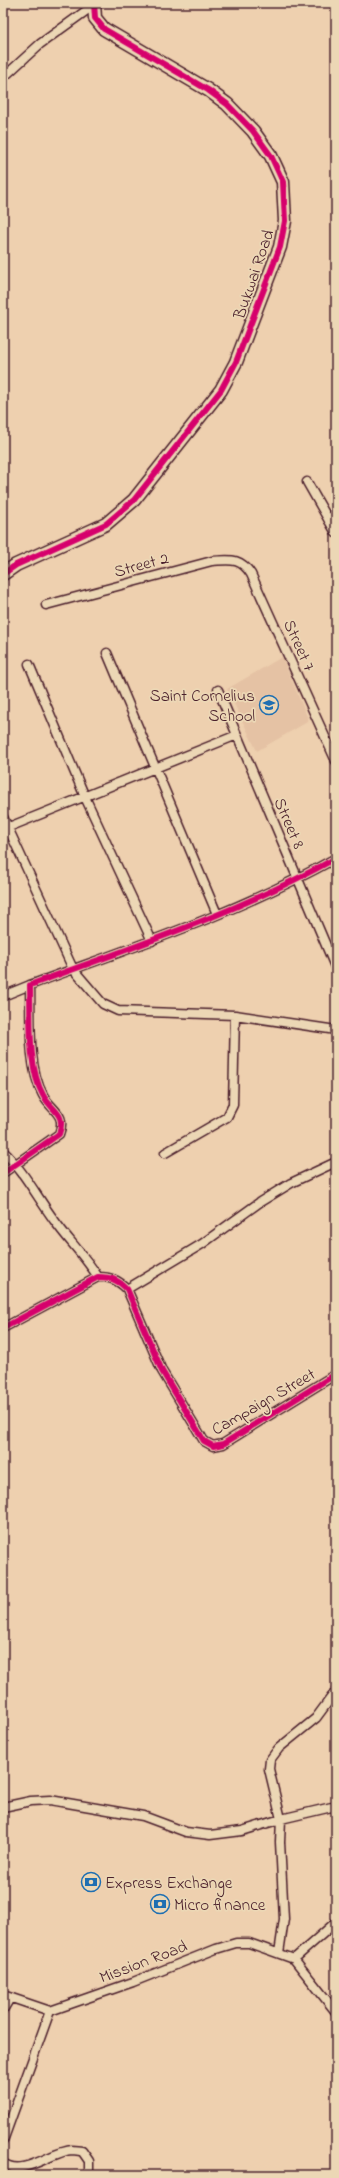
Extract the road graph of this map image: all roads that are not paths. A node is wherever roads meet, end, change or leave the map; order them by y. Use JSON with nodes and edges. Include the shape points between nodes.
{"nodes":[{"id":1,"x":94,"y":4,"type":"edge"},
{"id":2,"x":5,"y":76,"type":"dead end"},
{"id":3,"x":307,"y":482,"type":"dead end"},
{"id":4,"x":336,"y":512,"type":"edge"},
{"id":5,"x":329,"y":522,"type":"junction"},
{"id":6,"x":336,"y":533,"type":"edge"},
{"id":7,"x":244,"y":564,"type":"joint"},
{"id":8,"x":3,"y":574,"type":"edge"},
{"id":9,"x":46,"y":605,"type":"dead end"},
{"id":10,"x":107,"y":653,"type":"dead end"},
{"id":11,"x":29,"y":664,"type":"dead end"},
{"id":12,"x":218,"y":690,"type":"dead end"},
{"id":13,"x":237,"y":735,"type":"junction"},
{"id":14,"x":336,"y":761,"type":"edge"},
{"id":15,"x":156,"y":769,"type":"junction"},
{"id":16,"x":86,"y":797,"type":"junction"},
{"id":17,"x":3,"y":817,"type":"edge"},
{"id":18,"x":5,"y":828,"type":"edge"},
{"id":19,"x":336,"y":858,"type":"edge"},
{"id":20,"x":298,"y":880,"type":"junction"},
{"id":21,"x":217,"y":914,"type":"junction"},
{"id":22,"x":152,"y":941,"type":"junction"},
{"id":23,"x":73,"y":969,"type":"junction"},
{"id":24,"x":336,"y":969,"type":"edge"},
{"id":25,"x":30,"y":985,"type":"junction"},
{"id":26,"x":3,"y":996,"type":"edge"},
{"id":27,"x":235,"y":1016,"type":"junction"},
{"id":28,"x":336,"y":1030,"type":"edge"},
{"id":29,"x":3,"y":1151,"type":"edge"},
{"id":30,"x":166,"y":1153,"type":"dead end"},
{"id":31,"x":336,"y":1162,"type":"edge"},
{"id":32,"x":17,"y":1165,"type":"junction"},
{"id":33,"x":3,"y":1173,"type":"edge"},
{"id":34,"x":98,"y":1277,"type":"junction"},
{"id":35,"x":127,"y":1289,"type":"junction"},
{"id":36,"x":3,"y":1328,"type":"edge"},
{"id":37,"x":336,"y":1374,"type":"edge"},
{"id":38,"x":336,"y":1691,"type":"edge"},
{"id":39,"x":336,"y":1806,"type":"edge"},
{"id":40,"x":3,"y":1807,"type":"edge"},
{"id":41,"x":281,"y":1819,"type":"junction"},
{"id":42,"x":336,"y":1922,"type":"edge"},
{"id":43,"x":279,"y":1953,"type":"junction"},
{"id":44,"x":294,"y":1959,"type":"junction"},
{"id":45,"x":7,"y":1997,"type":"edge"},
{"id":46,"x":3,"y":2010,"type":"edge"},
{"id":47,"x":50,"y":2011,"type":"junction"},
{"id":48,"x":336,"y":2012,"type":"edge"},
{"id":49,"x":3,"y":2141,"type":"edge"},
{"id":50,"x":3,"y":2163,"type":"edge"},
{"id":51,"x":89,"y":2175,"type":"edge"}],
"edges":[{"from":1,"to":2,"type":"street","via":[[40,44]]},
{"from":1,"to":8,"type":"street","name":"Bukwai Road","via":[[95,18],[104,29],[208,90],[227,104],[253,131],[271,156],[283,182],[285,221],[277,254],[236,362],[222,390],[134,500],[106,524]]},
{"from":3,"to":5,"type":"street"},
{"from":4,"to":5,"type":"street"},
{"from":5,"to":6,"type":"street"},
{"from":7,"to":9,"type":"street","name":"Street 2","via":[[235,560],[212,561]]},
{"from":7,"to":14,"type":"street","name":"Street 7","via":[[251,574]]},
{"from":10,"to":15,"type":"street"},
{"from":11,"to":16,"type":"street"},
{"from":12,"to":13,"type":"street","name":"Street 8"},
{"from":13,"to":15,"type":"street"},
{"from":13,"to":20,"type":"street","name":"Street 8"},
{"from":15,"to":16,"type":"street"},
{"from":15,"to":21,"type":"street"},
{"from":16,"to":18,"type":"street"},
{"from":16,"to":22,"type":"street"},
{"from":17,"to":18,"type":"street"},
{"from":18,"to":23,"type":"street"},
{"from":19,"to":20,"type":"street"},
{"from":20,"to":21,"type":"street"},
{"from":20,"to":24,"type":"street","name":"Street 8"},
{"from":21,"to":22,"type":"street"},
{"from":22,"to":23,"type":"street"},
{"from":23,"to":25,"type":"street"},
{"from":23,"to":27,"type":"street","via":[[103,1004],[118,1011]]},
{"from":25,"to":26,"type":"street"},
{"from":25,"to":32,"type":"street","via":[[34,1066],[43,1095],[60,1116],[62,1126],[59,1134]]},
{"from":27,"to":28,"type":"street"},
{"from":27,"to":30,"type":"street","via":[[233,1105],[227,1116]]},
{"from":29,"to":32,"type":"street"},
{"from":31,"to":35,"type":"street","via":[[260,1202],[202,1244]]},
{"from":32,"to":33,"type":"street"},
{"from":32,"to":34,"type":"street","via":[[55,1222]]},
{"from":34,"to":35,"type":"street","via":[[120,1281]]},
{"from":34,"to":36,"type":"street"},
{"from":35,"to":37,"type":"street","name":"Campaign Street","via":[[162,1371],[204,1441],[213,1446],[223,1444]]},
{"from":38,"to":41,"type":"street","via":[[316,1718],[279,1748],[270,1760],[269,1769]]},
{"from":39,"to":41,"type":"street"},
{"from":40,"to":41,"type":"street","via":[[50,1800],[143,1816],[186,1832],[210,1835],[242,1831]]},
{"from":41,"to":43,"type":"street","via":[[284,1919]]},
{"from":42,"to":44,"type":"street"},
{"from":43,"to":44,"type":"street","name":"Mission Road"},
{"from":43,"to":47,"type":"street","name":"Mission Road","via":[[249,1943],[236,1943]]},
{"from":44,"to":48,"type":"street"},
{"from":45,"to":46,"type":"street"},
{"from":45,"to":47,"type":"street"},
{"from":47,"to":49,"type":"street"},
{"from":50,"to":51,"type":"street","via":[[15,2172],[35,2168],[71,2150],[82,2151],[89,2161]]}]}
